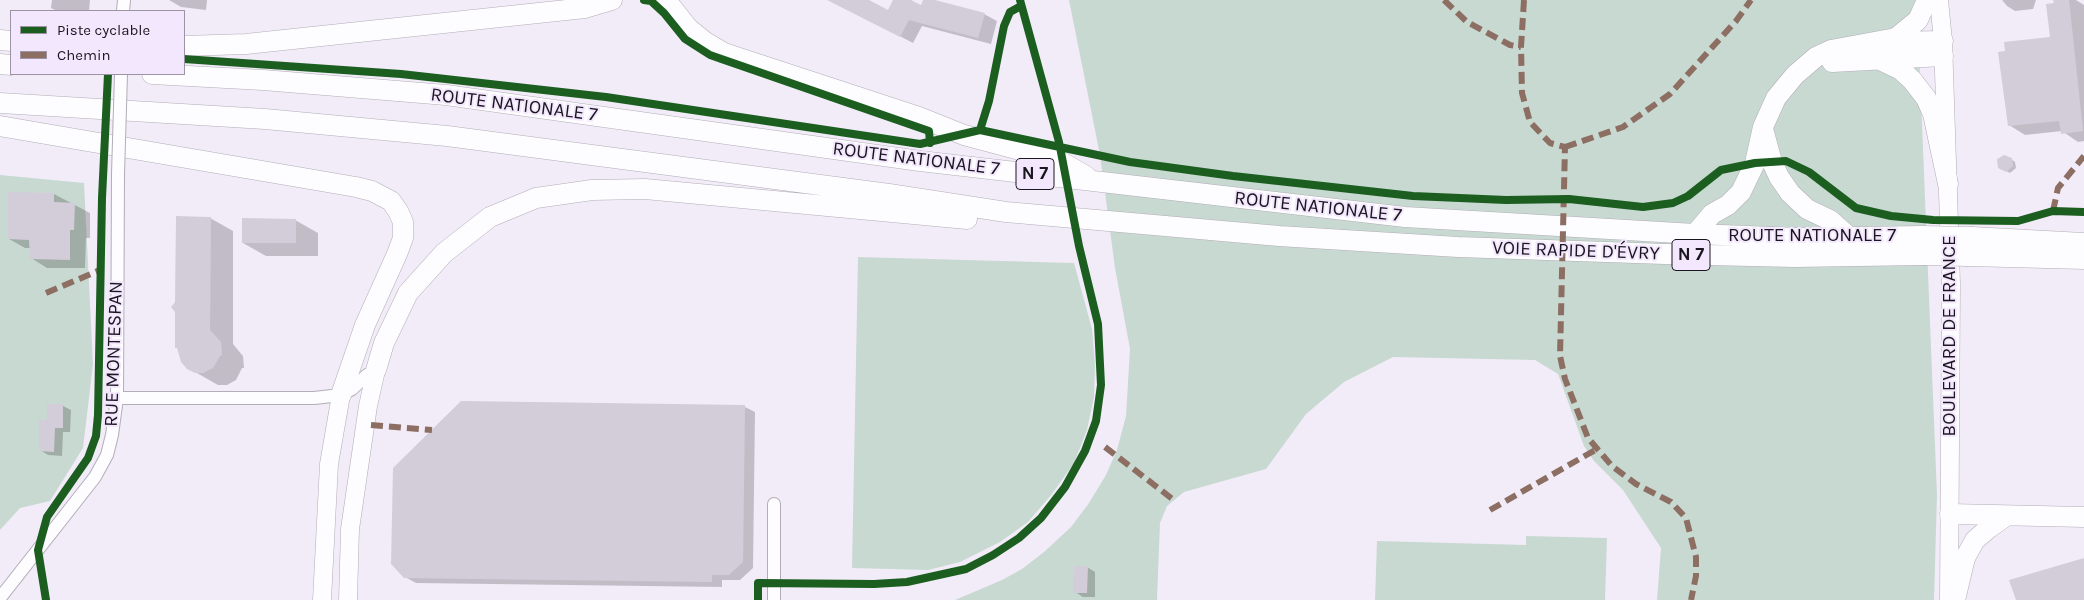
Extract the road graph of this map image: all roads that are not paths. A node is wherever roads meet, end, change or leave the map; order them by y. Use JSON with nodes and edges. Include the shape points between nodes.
{"nodes":[{"id":1,"x":612,"y":0,"type":"edge"},
{"id":2,"x":1937,"y":3,"type":"edge"},
{"id":3,"x":673,"y":4,"type":"edge"},
{"id":4,"x":185,"y":46,"type":"edge"},
{"id":5,"x":1943,"y":48,"type":"junction"},
{"id":6,"x":1876,"y":50,"type":"junction"},
{"id":7,"x":121,"y":75,"type":"edge"},
{"id":8,"x":170,"y":75,"type":"edge"},
{"id":9,"x":0,"y":103,"type":"edge"},
{"id":10,"x":0,"y":126,"type":"edge"},
{"id":11,"x":1763,"y":127,"type":"junction"},
{"id":12,"x":1094,"y":181,"type":"junction"},
{"id":13,"x":1948,"y":184,"type":"junction"},
{"id":14,"x":1006,"y":212,"type":"junction"},
{"id":15,"x":1694,"y":234,"type":"junction"},
{"id":16,"x":1849,"y":237,"type":"junction"},
{"id":17,"x":2084,"y":243,"type":"edge"},
{"id":18,"x":1922,"y":246,"type":"junction"},
{"id":19,"x":1458,"y":247,"type":"joint"},
{"id":20,"x":1970,"y":247,"type":"junction"},
{"id":21,"x":1989,"y":257,"type":"junction"},
{"id":22,"x":2084,"y":259,"type":"edge"},
{"id":23,"x":2084,"y":271,"type":"edge"},
{"id":24,"x":376,"y":370,"type":"junction"},
{"id":25,"x":341,"y":395,"type":"junction"},
{"id":26,"x":117,"y":398,"type":"junction"},
{"id":27,"x":774,"y":504,"type":"dead end"},
{"id":28,"x":1950,"y":514,"type":"junction"},
{"id":29,"x":2006,"y":516,"type":"junction"},
{"id":30,"x":2084,"y":517,"type":"edge"},
{"id":31,"x":0,"y":598,"type":"edge"},
{"id":32,"x":322,"y":600,"type":"edge"},
{"id":33,"x":348,"y":600,"type":"edge"},
{"id":34,"x":774,"y":600,"type":"edge"},
{"id":35,"x":1949,"y":600,"type":"edge"},
{"id":36,"x":1956,"y":600,"type":"edge"}],
"edges":[{"from":1,"to":4,"type":"main road","via":[[585,8],[246,44]]},
{"from":2,"to":5,"type":"main road","name":"BOULEVARD DE FRANCE"},
{"from":2,"to":6,"type":"main road","via":[[1909,29]]},
{"from":3,"to":12,"type":"main road","via":[[688,28],[724,52],[964,135],[1058,160]]},
{"from":5,"to":6,"type":"main road"},
{"from":5,"to":13,"type":"main road","name":"BOULEVARD DE FRANCE"},
{"from":6,"to":11,"type":"main road","via":[[1832,50],[1816,57],[1776,98]]},
{"from":6,"to":13,"type":"main road","via":[[1912,80],[1926,98]]},
{"from":7,"to":26,"type":"street","name":"RUE MONTESPAN","bridge":true},
{"from":8,"to":12,"type":"main road","name":"ROUTE NATIONALE 7","number":"N 7","via":[[446,95],[920,161]]},
{"from":9,"to":14,"type":"main road","name":"ROUTE NATIONALE 7","number":"N 7","via":[[265,119],[447,136]]},
{"from":10,"to":25,"type":"main road","via":[[356,187],[391,201],[403,222],[403,238],[365,325]]},
{"from":11,"to":15,"type":"main road","via":[[1755,163],[1741,192],[1712,214]]},
{"from":11,"to":16,"type":"main road","via":[[1772,162],[1790,193],[1807,209],[1830,220]]},
{"from":12,"to":15,"type":"main road","name":"ROUTE NATIONALE 7","number":"N 7","via":[[1405,217]]},
{"from":13,"to":28,"type":"main road","name":"BOULEVARD DE FRANCE"},
{"from":14,"to":19,"type":"main road","name":"ROUTE NATIONALE 7","number":"N 7","via":[[1279,236]]},
{"from":14,"to":24,"type":"main road","via":[[977,220],[645,189],[592,190],[536,198],[490,217],[444,253],[408,293],[384,343]]},
{"from":15,"to":16,"type":"main road","name":"ROUTE NATIONALE 7","number":"N 7"},
{"from":16,"to":18,"type":"main road","name":"ROUTE NATIONALE 7","number":"N 7"},
{"from":17,"to":20,"type":"main road","name":"VOIE RAPIDE D'ÉVRY"},
{"from":18,"to":19,"type":"main road","name":"VOIE RAPIDE D'ÉVRY","number":"N 7","via":[[1794,257]]},
{"from":18,"to":20,"type":"main road","name":"VOIE RAPIDE D'ÉVRY","bridge":true},
{"from":20,"to":21,"type":"main road","name":"VOIE RAPIDE D'ÉVRY"},
{"from":21,"to":22,"type":"main road","name":"VOIE RAPIDE D'ÉVRY"},
{"from":21,"to":23,"type":"main road"},
{"from":24,"to":25,"type":"street"},
{"from":24,"to":33,"type":"main road","via":[[350,529]]},
{"from":25,"to":26,"type":"street","via":[[304,398]]},
{"from":25,"to":32,"type":"main road","via":[[329,464]]},
{"from":26,"to":31,"type":"street","name":"RUE MONTESPAN","via":[[107,455],[96,477]]},
{"from":27,"to":34,"type":"street"},
{"from":28,"to":29,"type":"main road"},
{"from":28,"to":35,"type":"main road","name":"BOULEVARD DE FRANCE"},
{"from":29,"to":30,"type":"main road"},
{"from":29,"to":36,"type":"main road","via":[[1975,540],[1965,558]]}]}
